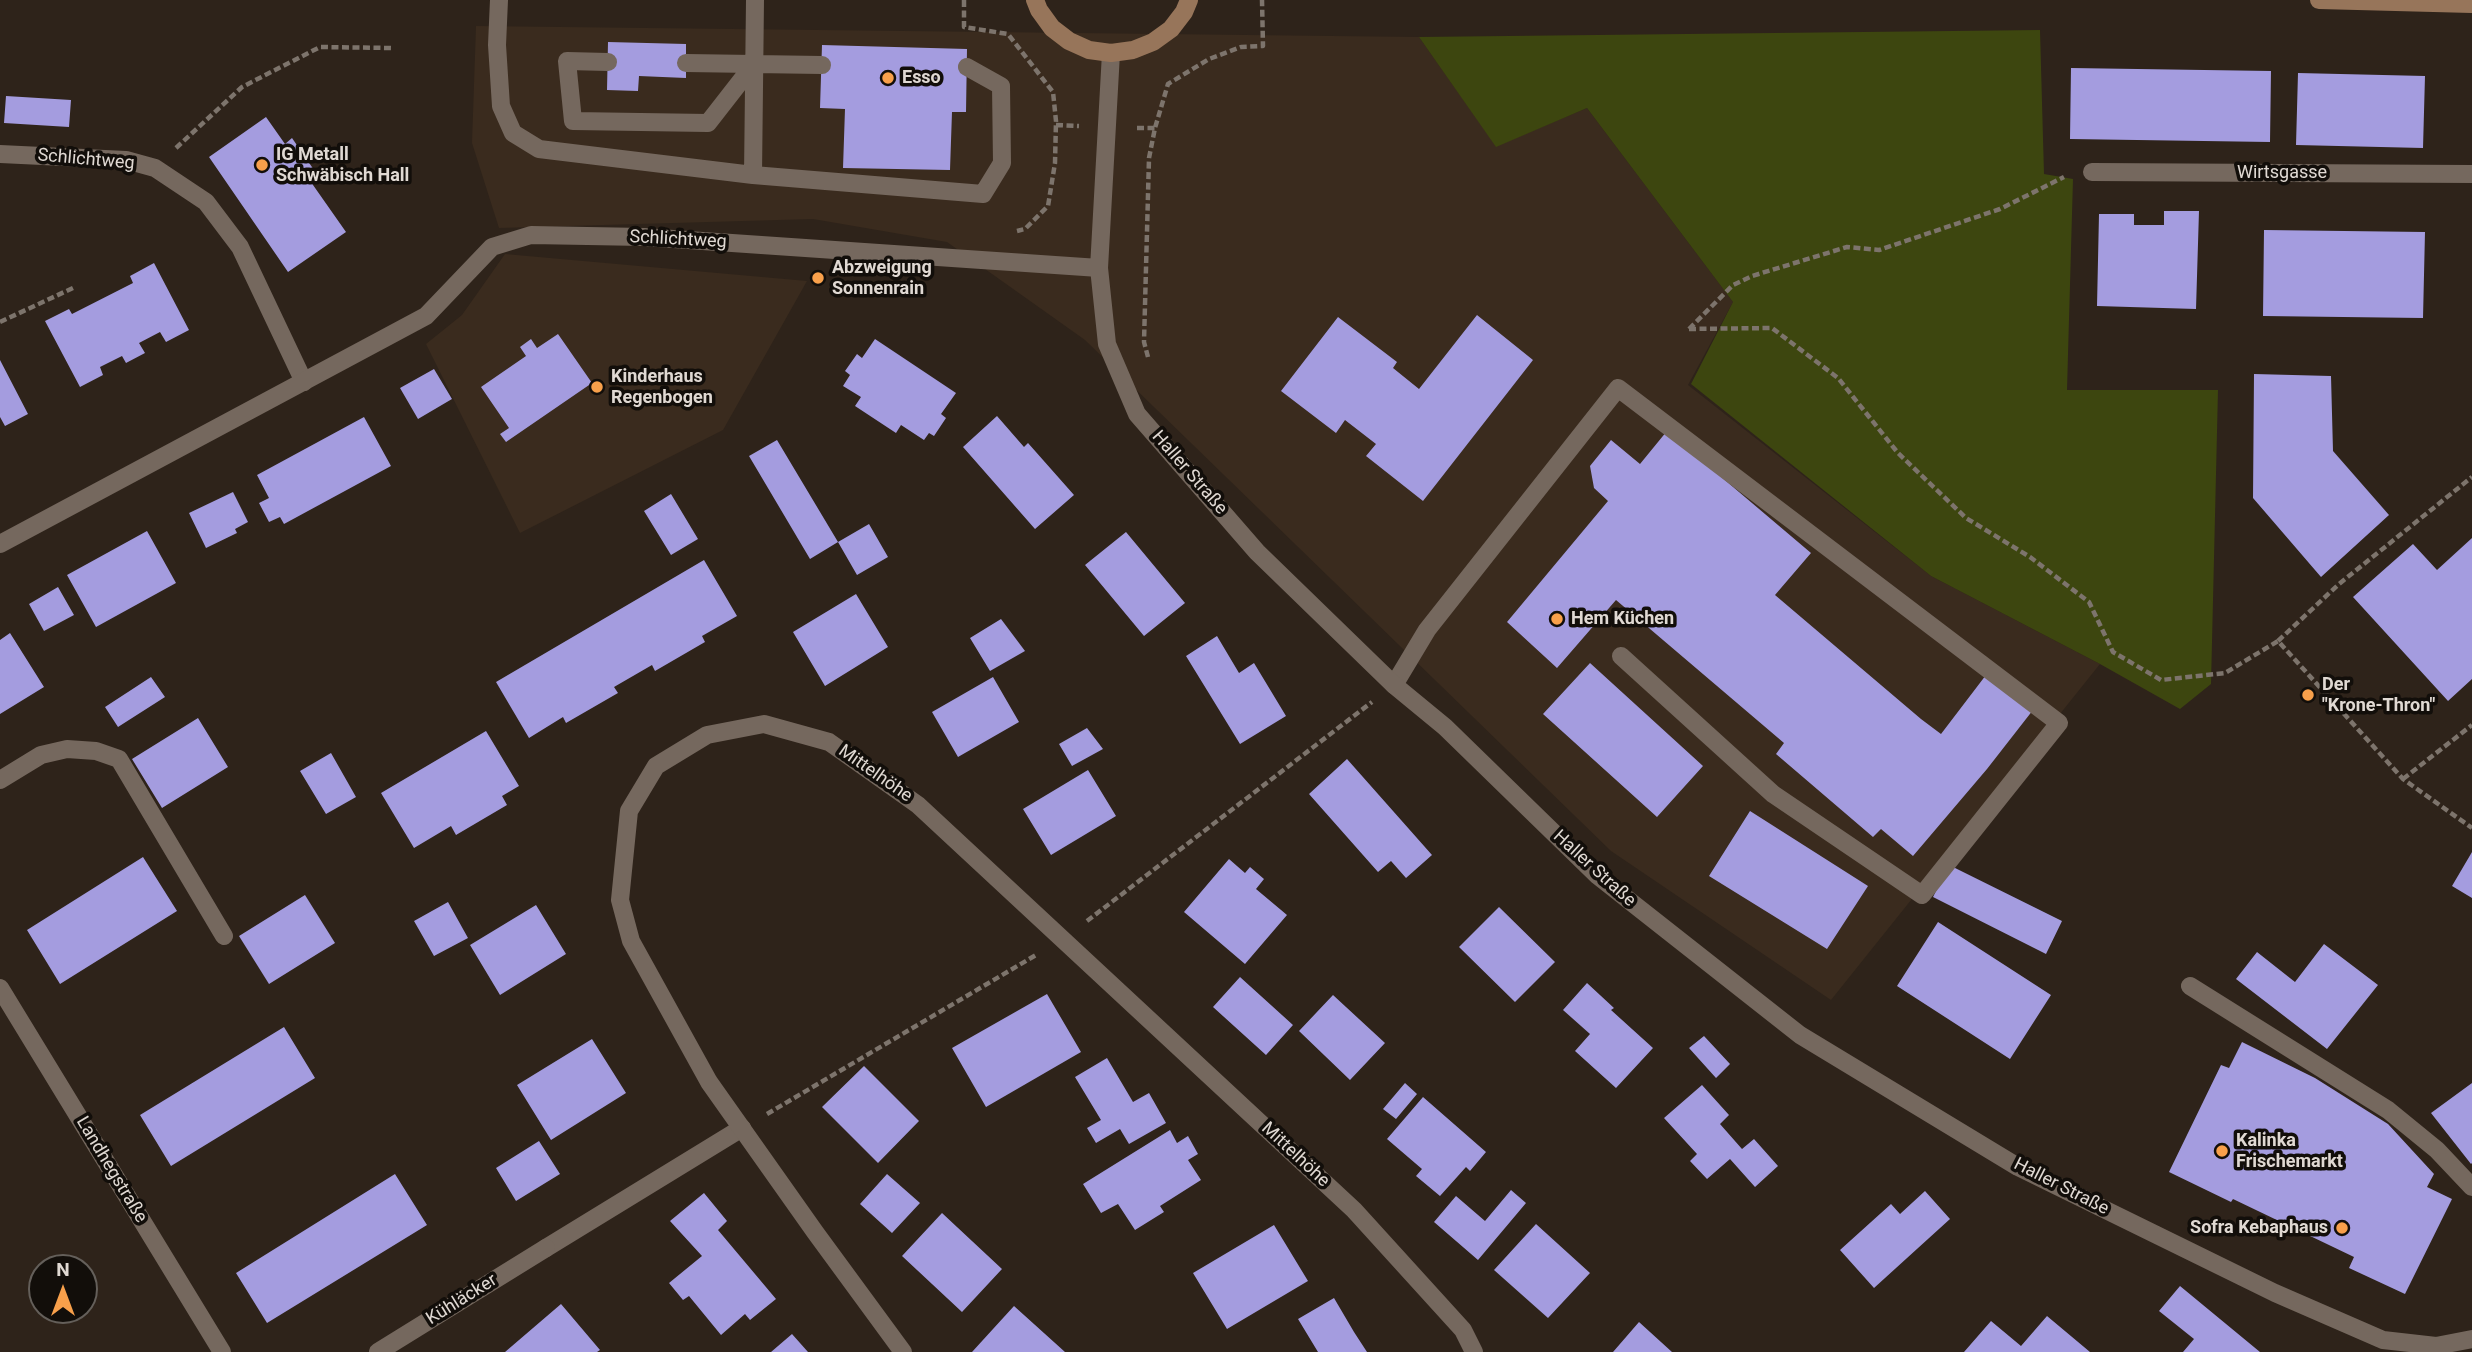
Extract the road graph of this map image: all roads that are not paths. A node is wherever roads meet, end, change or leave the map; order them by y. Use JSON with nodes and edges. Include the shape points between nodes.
{"nodes":[{"id":1,"x":499,"y":0,"type":"edge"},
{"id":2,"x":755,"y":0,"type":"edge"},
{"id":3,"x":1035,"y":0,"type":"edge"},
{"id":4,"x":1189,"y":0,"type":"edge"},
{"id":5,"x":2319,"y":0,"type":"edge"},
{"id":6,"x":2472,"y":4,"type":"edge"},
{"id":7,"x":1111,"y":53,"type":"junction"},
{"id":8,"x":608,"y":62,"type":"dead end"},
{"id":9,"x":686,"y":63,"type":"dead end"},
{"id":10,"x":754,"y":64,"type":"junction"},
{"id":11,"x":821,"y":65,"type":"dead end"},
{"id":12,"x":967,"y":67,"type":"dead end"},
{"id":13,"x":0,"y":153,"type":"edge"},
{"id":14,"x":2092,"y":172,"type":"road end"},
{"id":15,"x":2472,"y":174,"type":"edge"},
{"id":16,"x":753,"y":175,"type":"junction"},
{"id":17,"x":1099,"y":268,"type":"junction"},
{"id":18,"x":304,"y":382,"type":"junction"},
{"id":19,"x":0,"y":544,"type":"edge"},
{"id":20,"x":1621,"y":656,"type":"dead end"},
{"id":21,"x":1394,"y":685,"type":"junction"},
{"id":22,"x":0,"y":780,"type":"edge"},
{"id":23,"x":224,"y":936,"type":"dead end"},
{"id":24,"x":2190,"y":986,"type":"dead end"},
{"id":25,"x":0,"y":988,"type":"edge"},
{"id":26,"x":742,"y":1128,"type":"junction"},
{"id":27,"x":2472,"y":1187,"type":"edge"},
{"id":28,"x":2472,"y":1339,"type":"edge"},
{"id":29,"x":2379,"y":1346,"type":"edge"},
{"id":30,"x":222,"y":1352,"type":"edge"},
{"id":31,"x":378,"y":1352,"type":"edge"},
{"id":32,"x":903,"y":1352,"type":"edge"},
{"id":33,"x":1474,"y":1352,"type":"edge"}],
"edges":[{"from":1,"to":16,"type":"street","via":[[501,106],[513,133],[539,149]]},
{"from":2,"to":10,"type":"street"},
{"from":3,"to":7,"type":"main road","via":[[1052,28],[1069,41]]},
{"from":4,"to":7,"type":"main road","via":[[1171,29],[1153,42]]},
{"from":5,"to":6,"type":"main road"},
{"from":7,"to":17,"type":"street","name":"Haller Straße"},
{"from":8,"to":10,"type":"street","via":[[567,61],[573,121],[708,123]]},
{"from":9,"to":10,"type":"street"},
{"from":10,"to":11,"type":"street"},
{"from":10,"to":16,"type":"street"},
{"from":12,"to":16,"type":"street","via":[[1001,86],[1002,163],[984,194]]},
{"from":13,"to":18,"type":"street","name":"Schlichtweg","via":[[126,160],[155,168],[206,202],[240,247]]},
{"from":14,"to":15,"type":"street","name":"Wirtsgasse"},
{"from":17,"to":18,"type":"street","name":"Schlichtweg","via":[[644,237],[531,235],[492,247],[426,316]]},
{"from":17,"to":21,"type":"street","name":"Haller Straße","via":[[1107,344],[1137,414],[1257,552]]},
{"from":18,"to":19,"type":"street","name":"Schlichtweg"},
{"from":20,"to":21,"type":"street","via":[[1773,794],[1922,895],[2059,723],[1618,388],[1427,630]]},
{"from":21,"to":29,"type":"street","name":"Haller Straße","via":[[1445,727],[1598,876],[1800,1035],[2018,1167]]},
{"from":22,"to":23,"type":"street","via":[[41,755],[67,748],[119,759]]},
{"from":24,"to":27,"type":"street","via":[[2388,1110],[2437,1150]]},
{"from":25,"to":30,"type":"street","name":"Landhegstraße"},
{"from":26,"to":31,"type":"street","name":"Kühläcker"},
{"from":26,"to":32,"type":"street","name":"Mittelhöhe"},
{"from":26,"to":33,"type":"street","name":"Mittelhöhe","via":[[709,1082],[631,941],[620,900],[629,811],[656,766],[707,735],[764,724],[829,742],[918,805],[1354,1210],[1464,1330]]},
{"from":28,"to":29,"type":"street","name":"Haller Straße","via":[[2435,1346]]}]}
